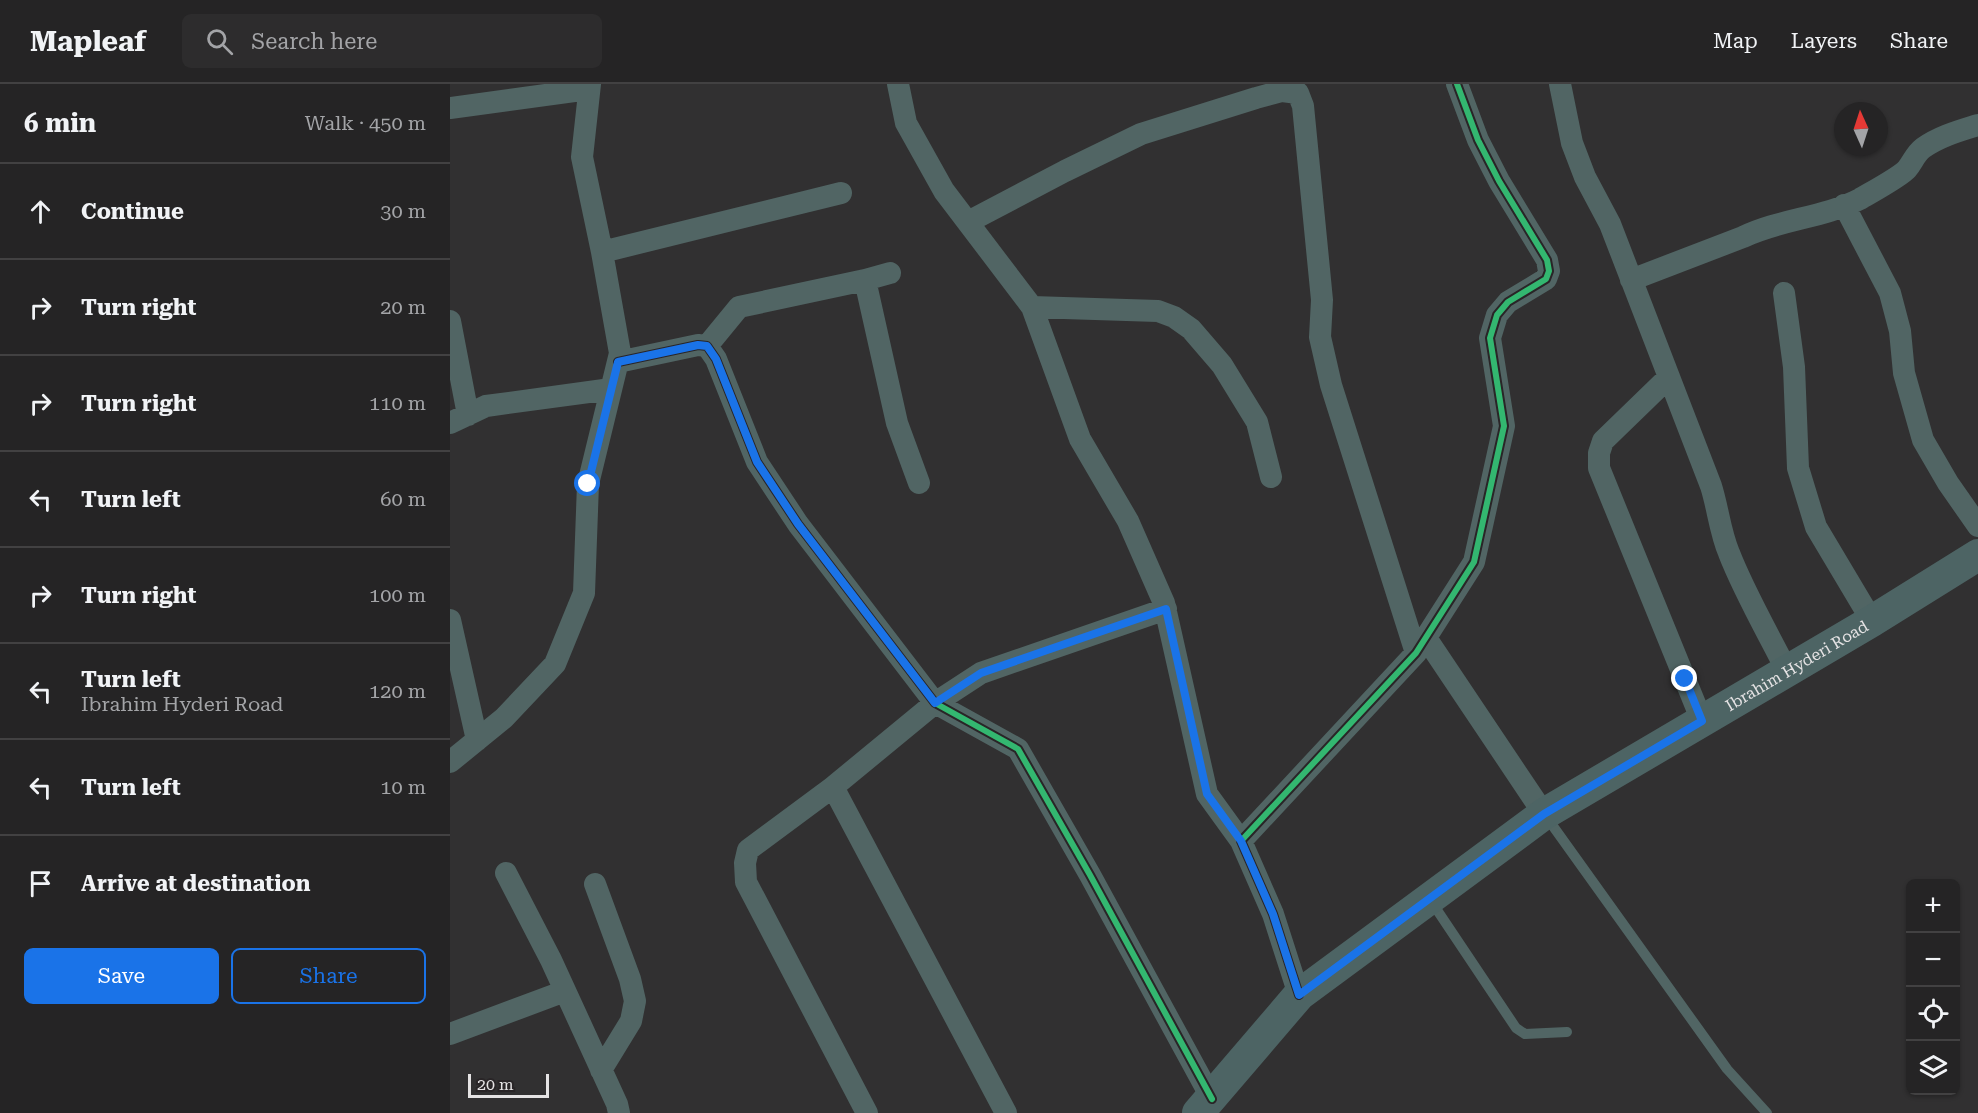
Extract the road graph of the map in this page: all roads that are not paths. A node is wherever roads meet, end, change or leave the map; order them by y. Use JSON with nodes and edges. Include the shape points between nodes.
{"nodes":[{"id":1,"x":898,"y":84,"type":"edge"},
{"id":2,"x":1457,"y":84,"type":"edge"},
{"id":3,"x":1560,"y":84,"type":"edge"},
{"id":4,"x":590,"y":87,"type":"edge"},
{"id":5,"x":450,"y":108,"type":"edge"},
{"id":6,"x":1978,"y":125,"type":"edge"},
{"id":7,"x":841,"y":193,"type":"dead end"},
{"id":8,"x":1844,"y":205,"type":"junction"},
{"id":9,"x":968,"y":222,"type":"junction"},
{"id":10,"x":602,"y":252,"type":"junction"},
{"id":11,"x":890,"y":273,"type":"dead end"},
{"id":12,"x":865,"y":280,"type":"junction"},
{"id":13,"x":1631,"y":280,"type":"junction"},
{"id":14,"x":1784,"y":293,"type":"dead end"},
{"id":15,"x":1032,"y":307,"type":"junction"},
{"id":16,"x":450,"y":321,"type":"edge"},
{"id":17,"x":707,"y":346,"type":"junction"},
{"id":18,"x":454,"y":360,"type":"edge"},
{"id":19,"x":618,"y":362,"type":"junction"},
{"id":20,"x":1669,"y":377,"type":"junction"},
{"id":21,"x":611,"y":389,"type":"junction"},
{"id":22,"x":459,"y":419,"type":"edge"},
{"id":23,"x":1271,"y":477,"type":"dead end"},
{"id":24,"x":919,"y":483,"type":"dead end"},
{"id":25,"x":1978,"y":526,"type":"edge"},
{"id":26,"x":1978,"y":555,"type":"edge"},
{"id":27,"x":1166,"y":609,"type":"junction"},
{"id":28,"x":450,"y":620,"type":"edge"},
{"id":29,"x":1872,"y":621,"type":"junction"},
{"id":30,"x":1421,"y":645,"type":"junction"},
{"id":31,"x":1787,"y":670,"type":"junction"},
{"id":32,"x":935,"y":703,"type":"junction"},
{"id":33,"x":1702,"y":721,"type":"junction"},
{"id":34,"x":477,"y":740,"type":"junction"},
{"id":35,"x":450,"y":762,"type":"edge"},
{"id":36,"x":833,"y":787,"type":"junction"},
{"id":37,"x":1544,"y":814,"type":"junction"},
{"id":38,"x":1241,"y":841,"type":"junction"},
{"id":39,"x":506,"y":873,"type":"dead end"},
{"id":40,"x":595,"y":884,"type":"dead end"},
{"id":41,"x":1430,"y":899,"type":"junction"},
{"id":42,"x":565,"y":991,"type":"junction"},
{"id":43,"x":1299,"y":995,"type":"junction"},
{"id":44,"x":1567,"y":1032,"type":"dead end"},
{"id":45,"x":450,"y":1034,"type":"edge"},
{"id":46,"x":601,"y":1070,"type":"junction"},
{"id":47,"x":1205,"y":1106,"type":"edge"},
{"id":48,"x":619,"y":1113,"type":"edge"},
{"id":49,"x":867,"y":1113,"type":"edge"},
{"id":50,"x":1006,"y":1113,"type":"edge"},
{"id":51,"x":1767,"y":1113,"type":"edge"}],
"edges":[{"from":1,"to":9,"type":"street","via":[[906,123],[944,191]]},
{"from":2,"to":30,"type":"street","via":[[1478,140],[1547,260],[1549,271],[1546,279],[1508,302],[1497,315],[1490,338],[1504,426],[1477,551],[1474,562]]},
{"from":3,"to":13,"type":"street","via":[[1572,143]]},
{"from":4,"to":5,"type":"street"},
{"from":4,"to":10,"type":"street","via":[[582,157]]},
{"from":6,"to":8,"type":"street","via":[[1947,134],[1924,147],[1906,171]]},
{"from":7,"to":10,"type":"street"},
{"from":8,"to":13,"type":"street","via":[[1820,215],[1760,229]]},
{"from":8,"to":25,"type":"street","via":[[1890,293],[1900,331],[1904,373],[1923,440]]},
{"from":9,"to":15,"type":"street"},
{"from":9,"to":30,"type":"street","via":[[1141,134],[1256,98],[1298,93],[1303,106],[1317,237],[1322,300],[1320,337],[1331,385]]},
{"from":10,"to":19,"type":"street","via":[[620,353]]},
{"from":11,"to":12,"type":"street"},
{"from":12,"to":17,"type":"street","via":[[739,307]]},
{"from":12,"to":24,"type":"street","via":[[897,423]]},
{"from":13,"to":20,"type":"street"},
{"from":14,"to":29,"type":"street","via":[[1794,367],[1798,468],[1816,527]]},
{"from":15,"to":23,"type":"street","via":[[1158,311],[1191,329],[1222,365],[1257,422]]},
{"from":15,"to":27,"type":"street","via":[[1080,439],[1128,521]]},
{"from":16,"to":18,"type":"street"},
{"from":17,"to":19,"type":"street"},
{"from":17,"to":32,"type":"street","via":[[716,359],[757,462],[798,524]]},
{"from":18,"to":22,"type":"street"},
{"from":19,"to":21,"type":"street"},
{"from":20,"to":31,"type":"street","via":[[1712,486],[1730,555]]},
{"from":20,"to":33,"type":"street","via":[[1603,441],[1599,468]]},
{"from":21,"to":22,"type":"street","via":[[486,406]]},
{"from":21,"to":34,"type":"street","via":[[588,484],[584,592],[555,664],[504,718]]},
{"from":26,"to":29,"type":"main road","name":"Ibrahim Hyderi Road"},
{"from":27,"to":32,"type":"street","via":[[981,673]]},
{"from":27,"to":38,"type":"street","via":[[1207,794]]},
{"from":28,"to":34,"type":"street"},
{"from":29,"to":31,"type":"main road","name":"Ibrahim Hyderi Road"},
{"from":30,"to":37,"type":"street"},
{"from":30,"to":38,"type":"street"},
{"from":31,"to":33,"type":"main road","name":"Ibrahim Hyderi Road"},
{"from":32,"to":36,"type":"street"},
{"from":32,"to":47,"type":"street","via":[[1018,748],[1090,875]]},
{"from":33,"to":37,"type":"main road","name":"Ibrahim Hyderi Road"},
{"from":34,"to":35,"type":"street"},
{"from":36,"to":49,"type":"street","via":[[748,850],[746,882]]},
{"from":36,"to":50,"type":"street"},
{"from":37,"to":41,"type":"main road","name":"Ibrahim Hyderi Road"},
{"from":37,"to":51,"type":"lane","via":[[1727,1069]]},
{"from":38,"to":43,"type":"street","via":[[1273,914]]},
{"from":39,"to":42,"type":"street"},
{"from":40,"to":46,"type":"street","via":[[635,1001],[631,1021]]},
{"from":41,"to":43,"type":"main road","name":"Ibrahim Hyderi Road"},
{"from":41,"to":44,"type":"lane","via":[[1516,1028],[1525,1034]]},
{"from":42,"to":45,"type":"street"},
{"from":42,"to":46,"type":"street"},
{"from":43,"to":47,"type":"main road","name":"Ibrahim Hyderi Road"},
{"from":46,"to":48,"type":"street"}]}
